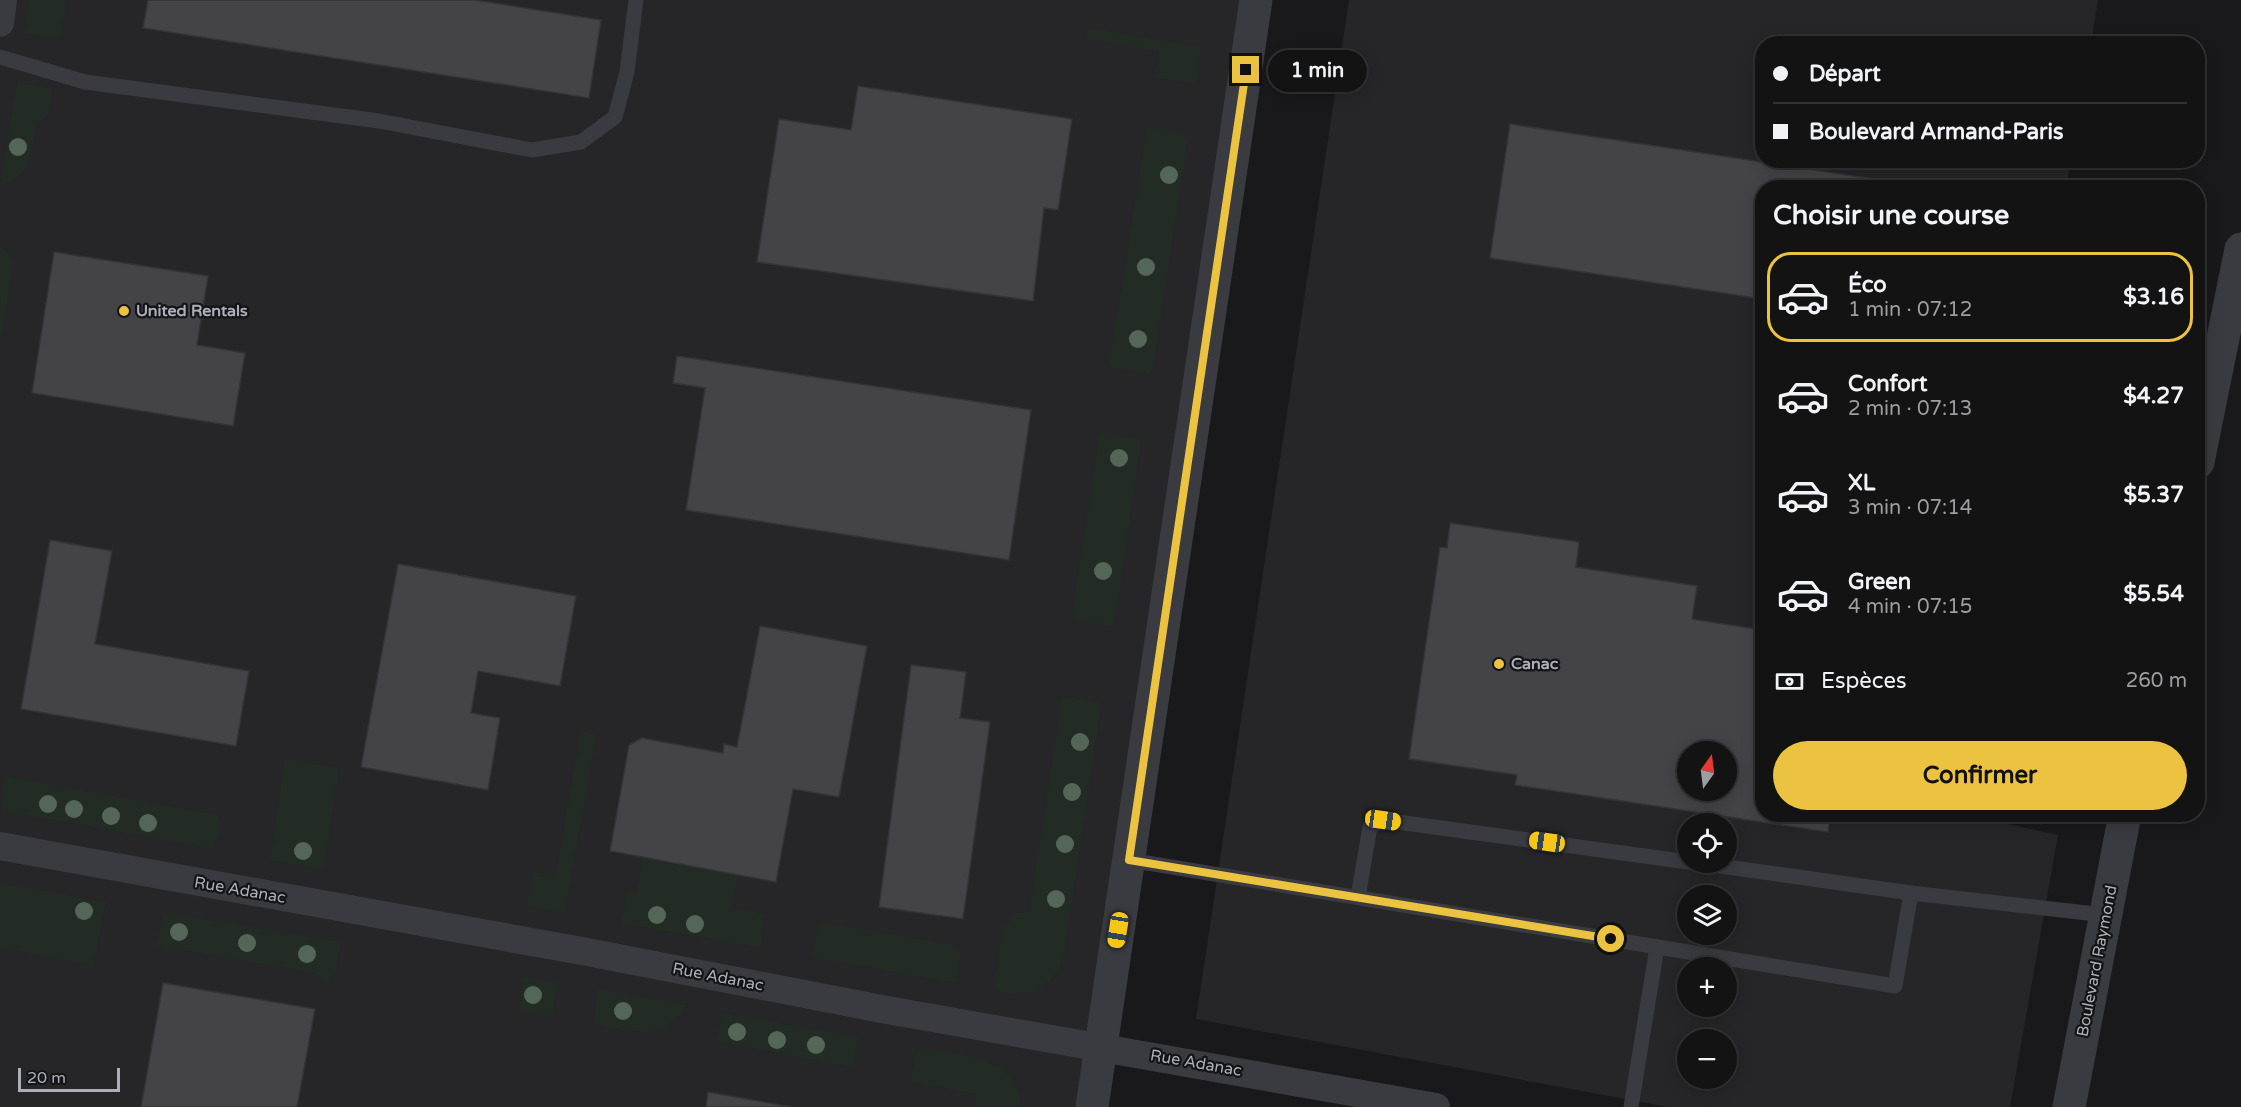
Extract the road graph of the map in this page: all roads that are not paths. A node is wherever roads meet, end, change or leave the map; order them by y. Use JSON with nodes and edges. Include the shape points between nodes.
{"nodes":[{"id":1,"x":3,"y":0,"type":"edge"},
{"id":2,"x":636,"y":0,"type":"edge"},
{"id":3,"x":1256,"y":0,"type":"edge"},
{"id":4,"x":0,"y":22,"type":"edge"},
{"id":5,"x":0,"y":57,"type":"edge"},
{"id":6,"x":2241,"y":249,"type":"edge"},
{"id":7,"x":2205,"y":427,"type":"edge"},
{"id":8,"x":2124,"y":822,"type":"edge"},
{"id":9,"x":0,"y":846,"type":"edge"},
{"id":10,"x":1129,"y":860,"type":"junction"},
{"id":11,"x":1677,"y":860,"type":"edge"},
{"id":12,"x":1737,"y":869,"type":"edge"},
{"id":13,"x":1911,"y":893,"type":"junction"},
{"id":14,"x":1358,"y":897,"type":"junction"},
{"id":15,"x":2105,"y":915,"type":"junction"},
{"id":16,"x":1657,"y":947,"type":"junction"},
{"id":17,"x":1100,"y":1046,"type":"junction"},
{"id":18,"x":1092,"y":1107,"type":"edge"},
{"id":19,"x":1436,"y":1107,"type":"edge"},
{"id":20,"x":1631,"y":1107,"type":"edge"},
{"id":21,"x":2069,"y":1107,"type":"edge"}],
"edges":[{"from":1,"to":4,"type":"street"},
{"from":2,"to":5,"type":"lane","via":[[627,72],[615,117],[581,142],[532,150],[379,121],[85,82]]},
{"from":3,"to":10,"type":"street"},
{"from":6,"to":7,"type":"street"},
{"from":8,"to":15,"type":"street","name":"Boulevard Raymond"},
{"from":9,"to":17,"type":"street","name":"Rue Adanac"},
{"from":10,"to":14,"type":"lane"},
{"from":10,"to":17,"type":"street"},
{"from":11,"to":14,"type":"lane","via":[[1383,820],[1370,827]]},
{"from":12,"to":13,"type":"lane"},
{"from":13,"to":15,"type":"lane"},
{"from":13,"to":16,"type":"lane","via":[[1895,986]]},
{"from":14,"to":16,"type":"lane"},
{"from":15,"to":21,"type":"street","name":"Boulevard Raymond"},
{"from":16,"to":20,"type":"lane"},
{"from":17,"to":18,"type":"street"},
{"from":17,"to":19,"type":"street","name":"Rue Adanac"}]}
